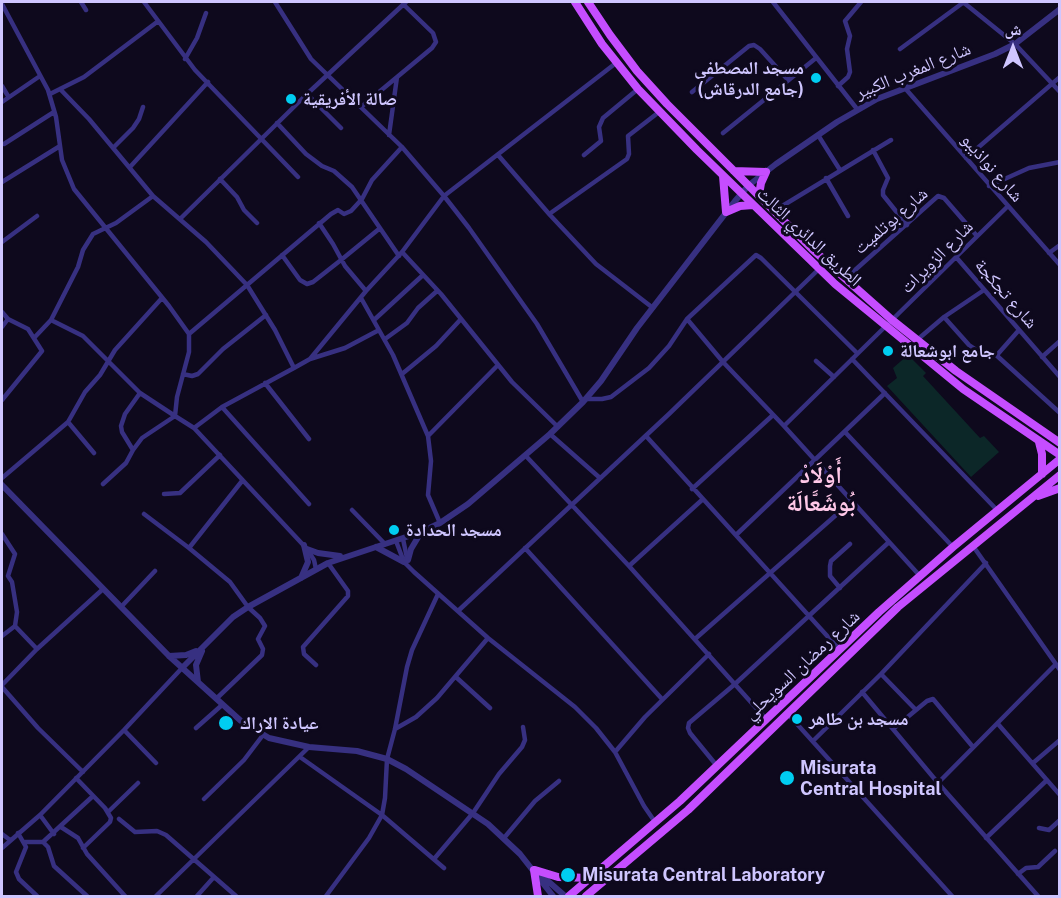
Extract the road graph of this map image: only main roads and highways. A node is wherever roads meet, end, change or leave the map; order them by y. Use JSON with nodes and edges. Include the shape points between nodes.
{"nodes":[{"id":1,"x":575,"y":2,"type":"edge"},
{"id":2,"x":588,"y":2,"type":"edge"},
{"id":3,"x":734,"y":171,"type":"junction"},
{"id":4,"x":723,"y":176,"type":"junction"},
{"id":5,"x":759,"y":195,"type":"junction"},
{"id":6,"x":753,"y":205,"type":"junction"},
{"id":7,"x":1045,"y":434,"type":"junction"},
{"id":8,"x":1059,"y":437,"type":"edge"},
{"id":9,"x":1039,"y":442,"type":"junction"},
{"id":10,"x":1059,"y":443,"type":"edge"},
{"id":11,"x":1059,"y":457,"type":"edge"},
{"id":12,"x":1042,"y":474,"type":"junction"},
{"id":13,"x":1059,"y":475,"type":"edge"},
{"id":14,"x":1059,"y":488,"type":"edge"},
{"id":15,"x":1033,"y":497,"type":"junction"},
{"id":16,"x":591,"y":878,"type":"junction"},
{"id":17,"x":597,"y":888,"type":"junction"},
{"id":18,"x":538,"y":897,"type":"edge"},
{"id":19,"x":567,"y":897,"type":"edge"},
{"id":20,"x":586,"y":897,"type":"edge"},
{"id":21,"x":593,"y":897,"type":"edge"}],
"edges":[{"from":1,"to":4,"type":"main road","name":"الطريق الدائري الثالث","via":[[638,90]]},
{"from":2,"to":3,"type":"main road","name":"الطريق الدائري الثالث","via":[[637,71]]},
{"from":3,"to":5,"type":"main road","name":"الطريق الدائري الثالث"},
{"from":3,"to":5,"type":"main road","via":[[766,172]]},
{"from":4,"to":6,"type":"main road","name":"الطريق الدائري الثالث"},
{"from":4,"to":6,"type":"main road","via":[[726,212]]},
{"from":5,"to":7,"type":"main road","name":"الطريق الدائري الثالث","via":[[812,249],[892,320]]},
{"from":6,"to":9,"type":"main road","name":"الطريق الدائري الثالث","via":[[885,327],[963,389]]},
{"from":7,"to":8,"type":"main road"},
{"from":7,"to":10,"type":"main road","name":"الطريق الدائري الثالث"},
{"from":9,"to":11,"type":"main road","name":"الطريق الدائري الثالث"},
{"from":9,"to":12,"type":"main road"},
{"from":11,"to":12,"type":"main road","name":"شارع رمضان السويحلي"},
{"from":12,"to":16,"type":"main road","name":"شارع رمضان السويحلي","via":[[920,576]]},
{"from":13,"to":15,"type":"main road","name":"شارع رمضان السويحلي"},
{"from":14,"to":15,"type":"main road"},
{"from":15,"to":17,"type":"main road","name":"شارع رمضان السويحلي","via":[[871,632],[688,810]]},
{"from":16,"to":18,"type":"main road","via":[[558,877],[534,869]]},
{"from":16,"to":19,"type":"main road","name":"شارع رمضان السويحلي"},
{"from":17,"to":20,"type":"main road","name":"شارع رمضان السويحلي"},
{"from":17,"to":21,"type":"main road"}]}
